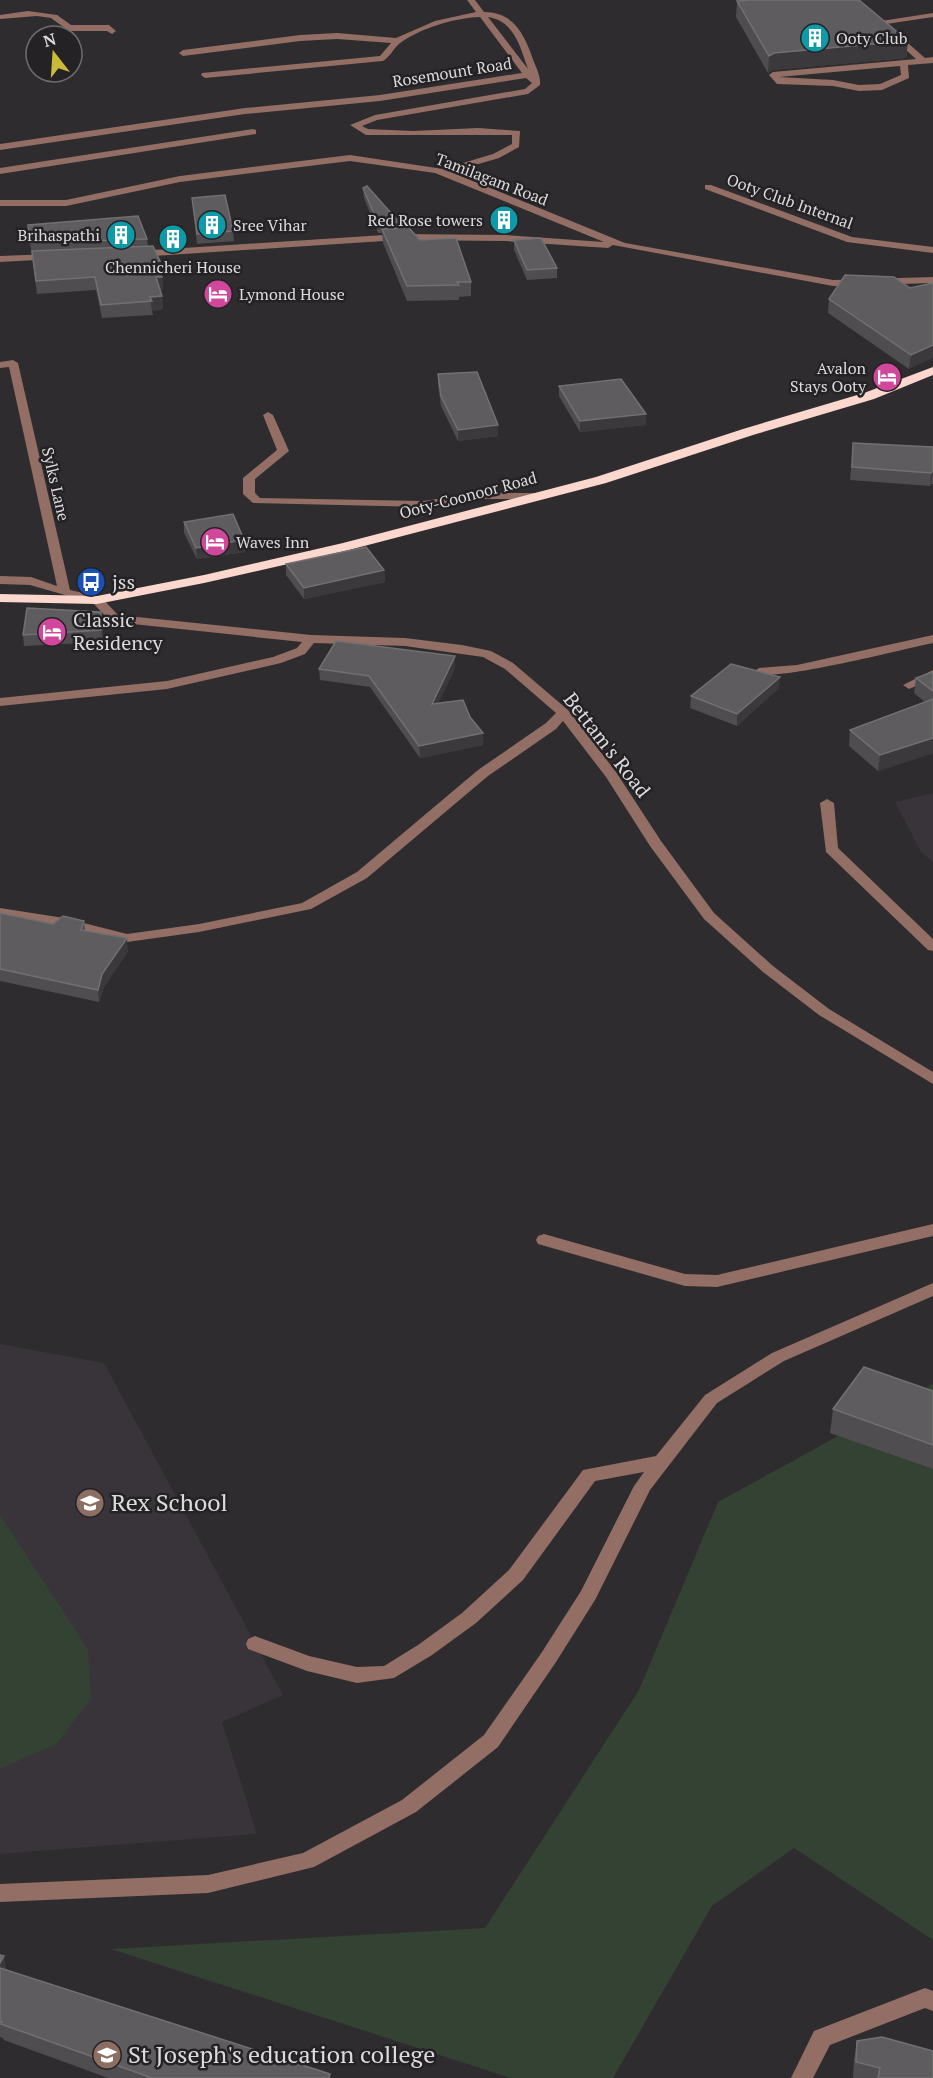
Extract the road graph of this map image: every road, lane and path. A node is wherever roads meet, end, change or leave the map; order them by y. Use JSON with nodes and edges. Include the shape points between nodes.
{"nodes":[{"id":1,"x":471,"y":0,"type":"edge"},
{"id":2,"x":481,"y":13,"type":"junction"},
{"id":3,"x":933,"y":15,"type":"edge"},
{"id":4,"x":0,"y":17,"type":"edge"},
{"id":5,"x":112,"y":31,"type":"dead end"},
{"id":6,"x":397,"y":41,"type":"junction"},
{"id":7,"x":183,"y":53,"type":"dead end"},
{"id":8,"x":928,"y":61,"type":"edge"},
{"id":9,"x":904,"y":64,"type":"junction"},
{"id":10,"x":205,"y":75,"type":"dead end"},
{"id":11,"x":528,"y":75,"type":"junction"},
{"id":12,"x":537,"y":83,"type":"junction"},
{"id":13,"x":253,"y":132,"type":"dead end"},
{"id":14,"x":0,"y":147,"type":"edge"},
{"id":15,"x":0,"y":171,"type":"edge"},
{"id":16,"x":443,"y":172,"type":"junction"},
{"id":17,"x":708,"y":187,"type":"dead end"},
{"id":18,"x":0,"y":192,"type":"edge"},
{"id":19,"x":5,"y":203,"type":"edge"},
{"id":20,"x":623,"y":246,"type":"junction"},
{"id":21,"x":933,"y":250,"type":"edge"},
{"id":22,"x":62,"y":256,"type":"edge"},
{"id":23,"x":122,"y":256,"type":"edge"},
{"id":24,"x":4,"y":259,"type":"edge"},
{"id":25,"x":933,"y":280,"type":"edge"},
{"id":26,"x":0,"y":365,"type":"edge"},
{"id":27,"x":933,"y":371,"type":"edge"},
{"id":28,"x":268,"y":415,"type":"dead end"},
{"id":29,"x":536,"y":496,"type":"junction"},
{"id":30,"x":0,"y":580,"type":"edge"},
{"id":31,"x":64,"y":592,"type":"junction"},
{"id":32,"x":0,"y":598,"type":"edge"},
{"id":33,"x":97,"y":600,"type":"junction"},
{"id":34,"x":311,"y":639,"type":"junction"},
{"id":35,"x":933,"y":639,"type":"edge"},
{"id":36,"x":759,"y":672,"type":"edge"},
{"id":37,"x":933,"y":674,"type":"edge"},
{"id":38,"x":909,"y":685,"type":"dead end"},
{"id":39,"x":0,"y":702,"type":"edge"},
{"id":40,"x":562,"y":713,"type":"junction"},
{"id":41,"x":826,"y":803,"type":"dead end"},
{"id":42,"x":0,"y":912,"type":"edge"},
{"id":43,"x":933,"y":947,"type":"edge"},
{"id":44,"x":933,"y":1079,"type":"edge"},
{"id":45,"x":933,"y":1230,"type":"edge"},
{"id":46,"x":544,"y":1240,"type":"dead end"},
{"id":47,"x":933,"y":1289,"type":"edge"},
{"id":48,"x":662,"y":1462,"type":"junction"},
{"id":49,"x":255,"y":1644,"type":"dead end"},
{"id":50,"x":0,"y":1893,"type":"edge"},
{"id":51,"x":933,"y":2001,"type":"edge"},
{"id":52,"x":802,"y":2078,"type":"edge"}],
"edges":[{"from":1,"to":2,"type":"street"},
{"from":2,"to":6,"type":"street","via":[[457,17]]},
{"from":2,"to":11,"type":"street"},
{"from":2,"to":12,"type":"street","via":[[495,14],[511,22]]},
{"from":3,"to":8,"type":"street","via":[[879,22]]},
{"from":4,"to":5,"type":"street","via":[[50,14],[61,18],[69,28]]},
{"from":6,"to":7,"type":"street","via":[[309,37]]},
{"from":6,"to":10,"type":"street","via":[[383,58]]},
{"from":8,"to":9,"type":"street"},
{"from":9,"to":9,"type":"street","via":[[906,76],[882,87],[777,81],[773,75]]},
{"from":11,"to":12,"type":"street","name":"Rosemount Road"},
{"from":11,"to":14,"type":"street","name":"Rosemount Road"},
{"from":12,"to":16,"type":"street","name":"Rosemount Road","via":[[528,91],[375,118],[355,125],[366,132],[517,133],[516,145]]},
{"from":13,"to":15,"type":"street"},
{"from":16,"to":19,"type":"street","name":"Tamilagam Road","via":[[350,158],[180,179],[66,203]]},
{"from":16,"to":20,"type":"street","name":"Tamilagam Road"},
{"from":17,"to":21,"type":"street","name":"Ooty Club Internal","via":[[850,240]]},
{"from":18,"to":19,"type":"street"},
{"from":20,"to":23,"type":"street","via":[[506,238],[399,237]]},
{"from":20,"to":25,"type":"street","name":"Tamilagam Road","via":[[833,283]]},
{"from":22,"to":24,"type":"street"},
{"from":26,"to":31,"type":"street","name":"Sylks Lane","via":[[13,363]]},
{"from":27,"to":29,"type":"highway","name":"Ooty-Coonoor Road","via":[[869,396],[601,480]]},
{"from":28,"to":29,"type":"street","via":[[283,451],[249,478],[249,494],[257,501],[424,504],[475,496]]},
{"from":29,"to":33,"type":"highway","name":"Ooty-Coonoor Road","via":[[345,547]]},
{"from":30,"to":31,"type":"street","via":[[31,581]]},
{"from":31,"to":33,"type":"street"},
{"from":32,"to":33,"type":"highway","name":"Ooty-Coonoor Road"},
{"from":33,"to":34,"type":"street","name":"Bettam's Road","via":[[114,618]]},
{"from":34,"to":39,"type":"street","via":[[301,651],[277,660],[167,685]]},
{"from":34,"to":40,"type":"street","name":"Bettam's Road","via":[[405,642],[487,654],[509,666]]},
{"from":35,"to":36,"type":"street","via":[[797,669]]},
{"from":37,"to":38,"type":"street"},
{"from":40,"to":42,"type":"street","via":[[551,726],[483,773],[362,875],[306,906],[127,938],[64,922]]},
{"from":40,"to":44,"type":"street","name":"Bettam's Road","via":[[611,775],[709,916],[824,1012]]},
{"from":41,"to":43,"type":"street","via":[[831,849]]},
{"from":45,"to":46,"type":"street","via":[[717,1281],[685,1280]]},
{"from":47,"to":48,"type":"street","via":[[778,1357],[711,1399]]},
{"from":48,"to":49,"type":"street","via":[[590,1475],[516,1575],[469,1618],[387,1673],[357,1675],[307,1663]]},
{"from":48,"to":50,"type":"street","via":[[644,1486],[588,1595],[490,1741],[409,1806],[308,1861],[208,1884]]},
{"from":51,"to":52,"type":"street","via":[[925,1998],[822,2038]]}]}
